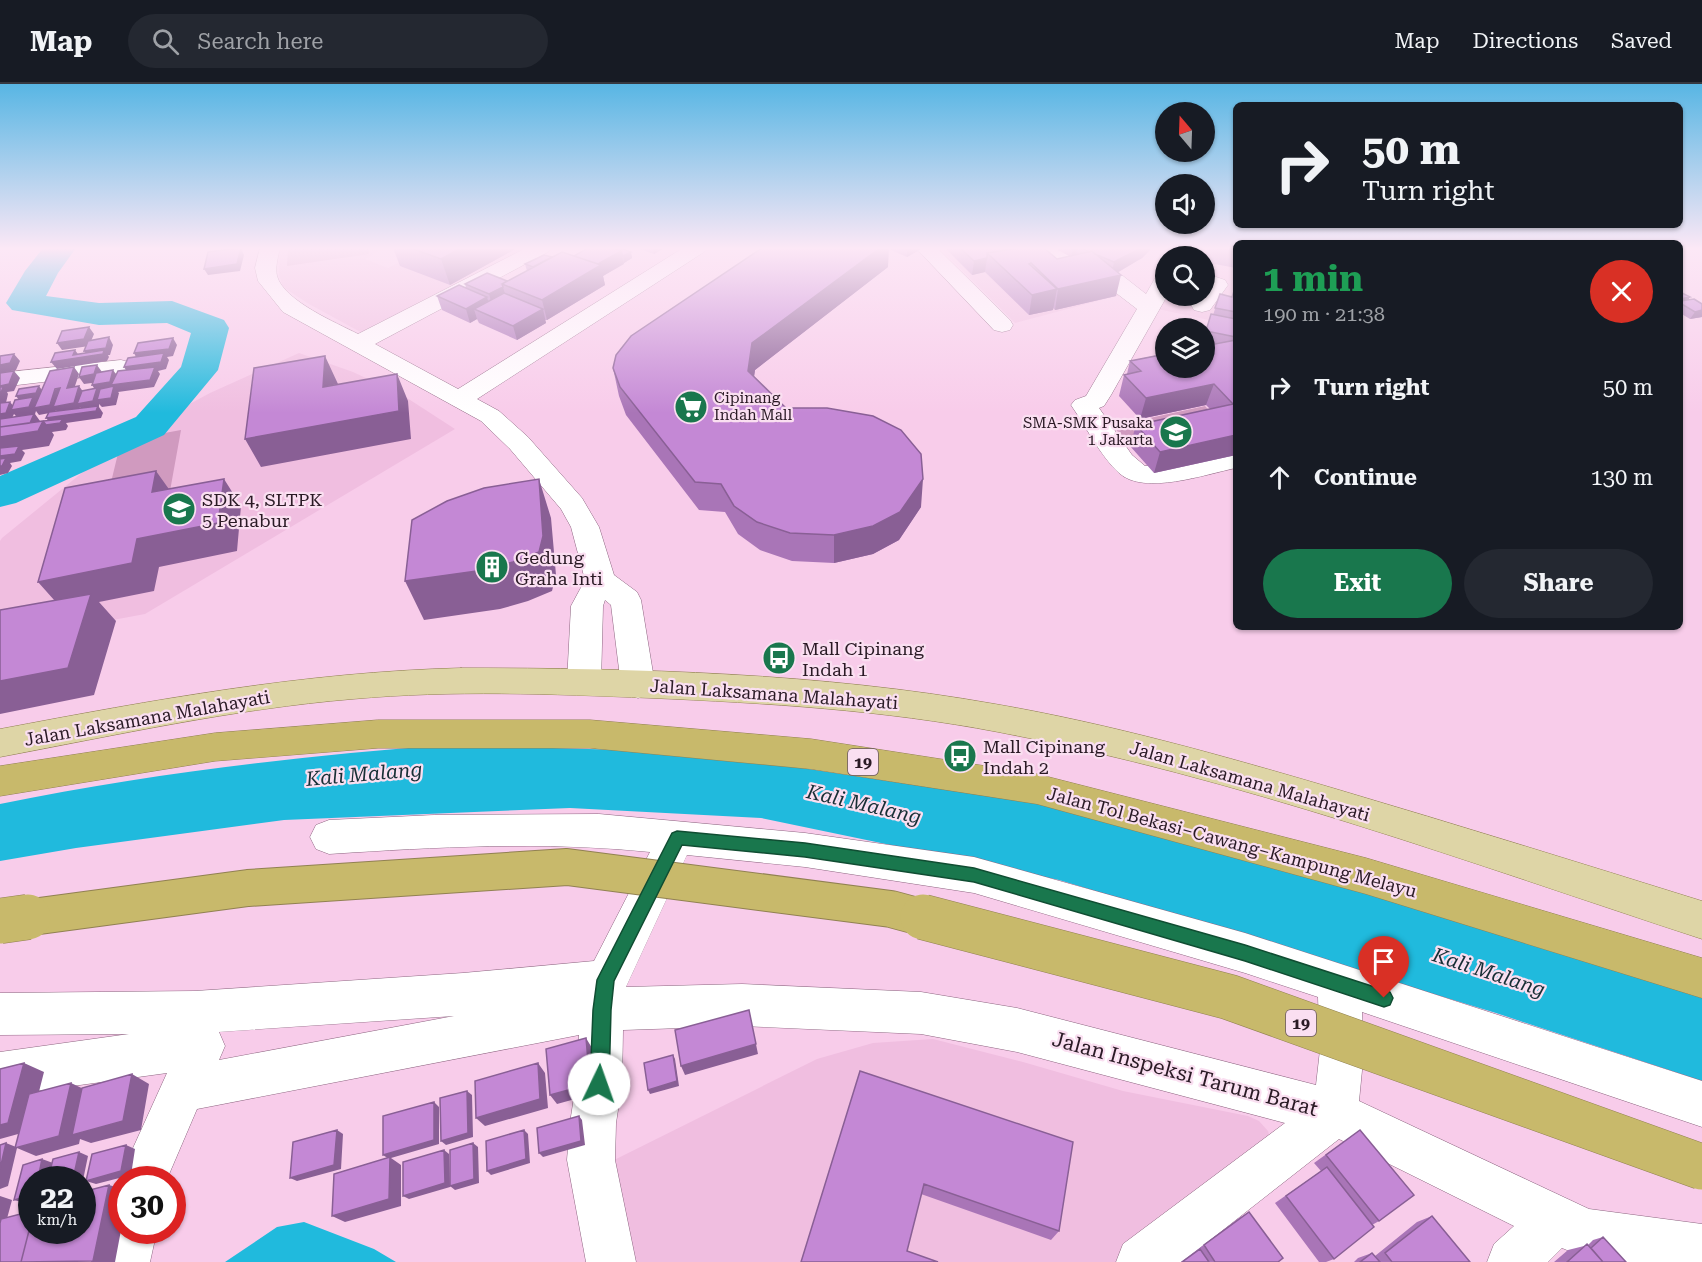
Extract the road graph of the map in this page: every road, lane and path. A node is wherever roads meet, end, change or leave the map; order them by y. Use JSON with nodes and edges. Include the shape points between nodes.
{"nodes":[{"id":1,"x":286,"y":303,"type":"edge"},
{"id":2,"x":436,"y":303,"type":"edge"},
{"id":3,"x":610,"y":303,"type":"edge"},
{"id":4,"x":980,"y":303,"type":"edge"},
{"id":5,"x":1144,"y":303,"type":"edge"},
{"id":6,"x":1151,"y":303,"type":"edge"},
{"id":7,"x":1149,"y":307,"type":"junction"},
{"id":8,"x":1002,"y":325,"type":"dead end"},
{"id":9,"x":359,"y":343,"type":"junction"},
{"id":10,"x":120,"y":367,"type":"dead end"},
{"id":11,"x":0,"y":380,"type":"edge"},
{"id":12,"x":459,"y":399,"type":"junction"},
{"id":13,"x":1233,"y":461,"type":"edge"},
{"id":14,"x":600,"y":580,"type":"junction"},
{"id":15,"x":584,"y":682,"type":"junction"},
{"id":16,"x":638,"y":685,"type":"junction"},
{"id":17,"x":0,"y":743,"type":"edge"},
{"id":18,"x":0,"y":781,"type":"edge"},
{"id":19,"x":328,"y":837,"type":"dead end"},
{"id":20,"x":677,"y":838,"type":"junction"},
{"id":21,"x":1702,"y":920,"type":"edge"},
{"id":22,"x":0,"y":921,"type":"edge"},
{"id":23,"x":1702,"y":978,"type":"edge"},
{"id":24,"x":1339,"y":983,"type":"junction"},
{"id":25,"x":604,"y":995,"type":"junction"},
{"id":26,"x":236,"y":1009,"type":"junction"},
{"id":27,"x":0,"y":1014,"type":"edge"},
{"id":28,"x":203,"y":1046,"type":"junction"},
{"id":29,"x":0,"y":1074,"type":"edge"},
{"id":30,"x":183,"y":1089,"type":"junction"},
{"id":31,"x":1702,"y":1104,"type":"edge"},
{"id":32,"x":1335,"y":1113,"type":"junction"},
{"id":33,"x":148,"y":1166,"type":"edge"},
{"id":34,"x":1702,"y":1167,"type":"edge"},
{"id":35,"x":1554,"y":1220,"type":"junction"},
{"id":36,"x":129,"y":1244,"type":"edge"},
{"id":37,"x":1702,"y":1249,"type":"edge"},
{"id":38,"x":125,"y":1262,"type":"edge"},
{"id":39,"x":611,"y":1262,"type":"edge"},
{"id":40,"x":1141,"y":1262,"type":"edge"},
{"id":41,"x":1512,"y":1262,"type":"edge"}],
"edges":[{"from":1,"to":9,"type":"street"},
{"from":2,"to":9,"type":"street"},
{"from":3,"to":12,"type":"street"},
{"from":4,"to":8,"type":"street"},
{"from":5,"to":7,"type":"street"},
{"from":6,"to":7,"type":"street"},
{"from":7,"to":13,"type":"street","via":[[1099,395],[1084,405],[1123,461],[1139,474]]},
{"from":9,"to":12,"type":"street"},
{"from":10,"to":11,"type":"street"},
{"from":12,"to":14,"type":"street","via":[[490,416],[572,504],[585,527]]},
{"from":14,"to":15,"type":"street","via":[[587,606]]},
{"from":14,"to":16,"type":"street","via":[[626,600]]},
{"from":15,"to":16,"type":"main road","name":"Jalan Laksamana Malahayati"},
{"from":15,"to":17,"type":"main road","name":"Jalan Laksamana Malahayati","via":[[354,686],[190,707]]},
{"from":16,"to":21,"type":"main road","name":"Jalan Laksamana Malahayati","via":[[851,696],[1039,727],[1198,763]]},
{"from":18,"to":23,"type":"highway","name":"Jalan Tol Bekasi–Cawang–Kampung Melayu","number":"19","via":[[215,747],[378,734],[590,734],[810,754],[1037,789],[1366,876]]},
{"from":19,"to":20,"type":"street","via":[[434,831],[599,830]]},
{"from":20,"to":24,"type":"street","via":[[805,850],[974,875]]},
{"from":20,"to":25,"type":"street"},
{"from":22,"to":34,"type":"highway","number":"19","bridge":true,"via":[[248,888],[567,867],[891,909],[1228,997]]},
{"from":24,"to":31,"type":"street"},
{"from":24,"to":32,"type":"street","name":"Jalan Inspeksi Tarum Barat","via":[[1342,1050]]},
{"from":25,"to":26,"type":"street","via":[[463,994]]},
{"from":25,"to":30,"type":"street"},
{"from":25,"to":32,"type":"street","name":"Jalan Inspeksi Tarum Barat","via":[[921,1013],[1017,1030]]},
{"from":25,"to":39,"type":"street","via":[[591,1160]]},
{"from":26,"to":27,"type":"street"},
{"from":26,"to":28,"type":"street"},
{"from":28,"to":29,"type":"street"},
{"from":28,"to":30,"type":"street"},
{"from":30,"to":33,"type":"street"},
{"from":32,"to":35,"type":"street"},
{"from":32,"to":40,"type":"street"},
{"from":35,"to":37,"type":"street","via":[[1589,1234]]},
{"from":35,"to":41,"type":"street"},
{"from":36,"to":38,"type":"street"}]}
